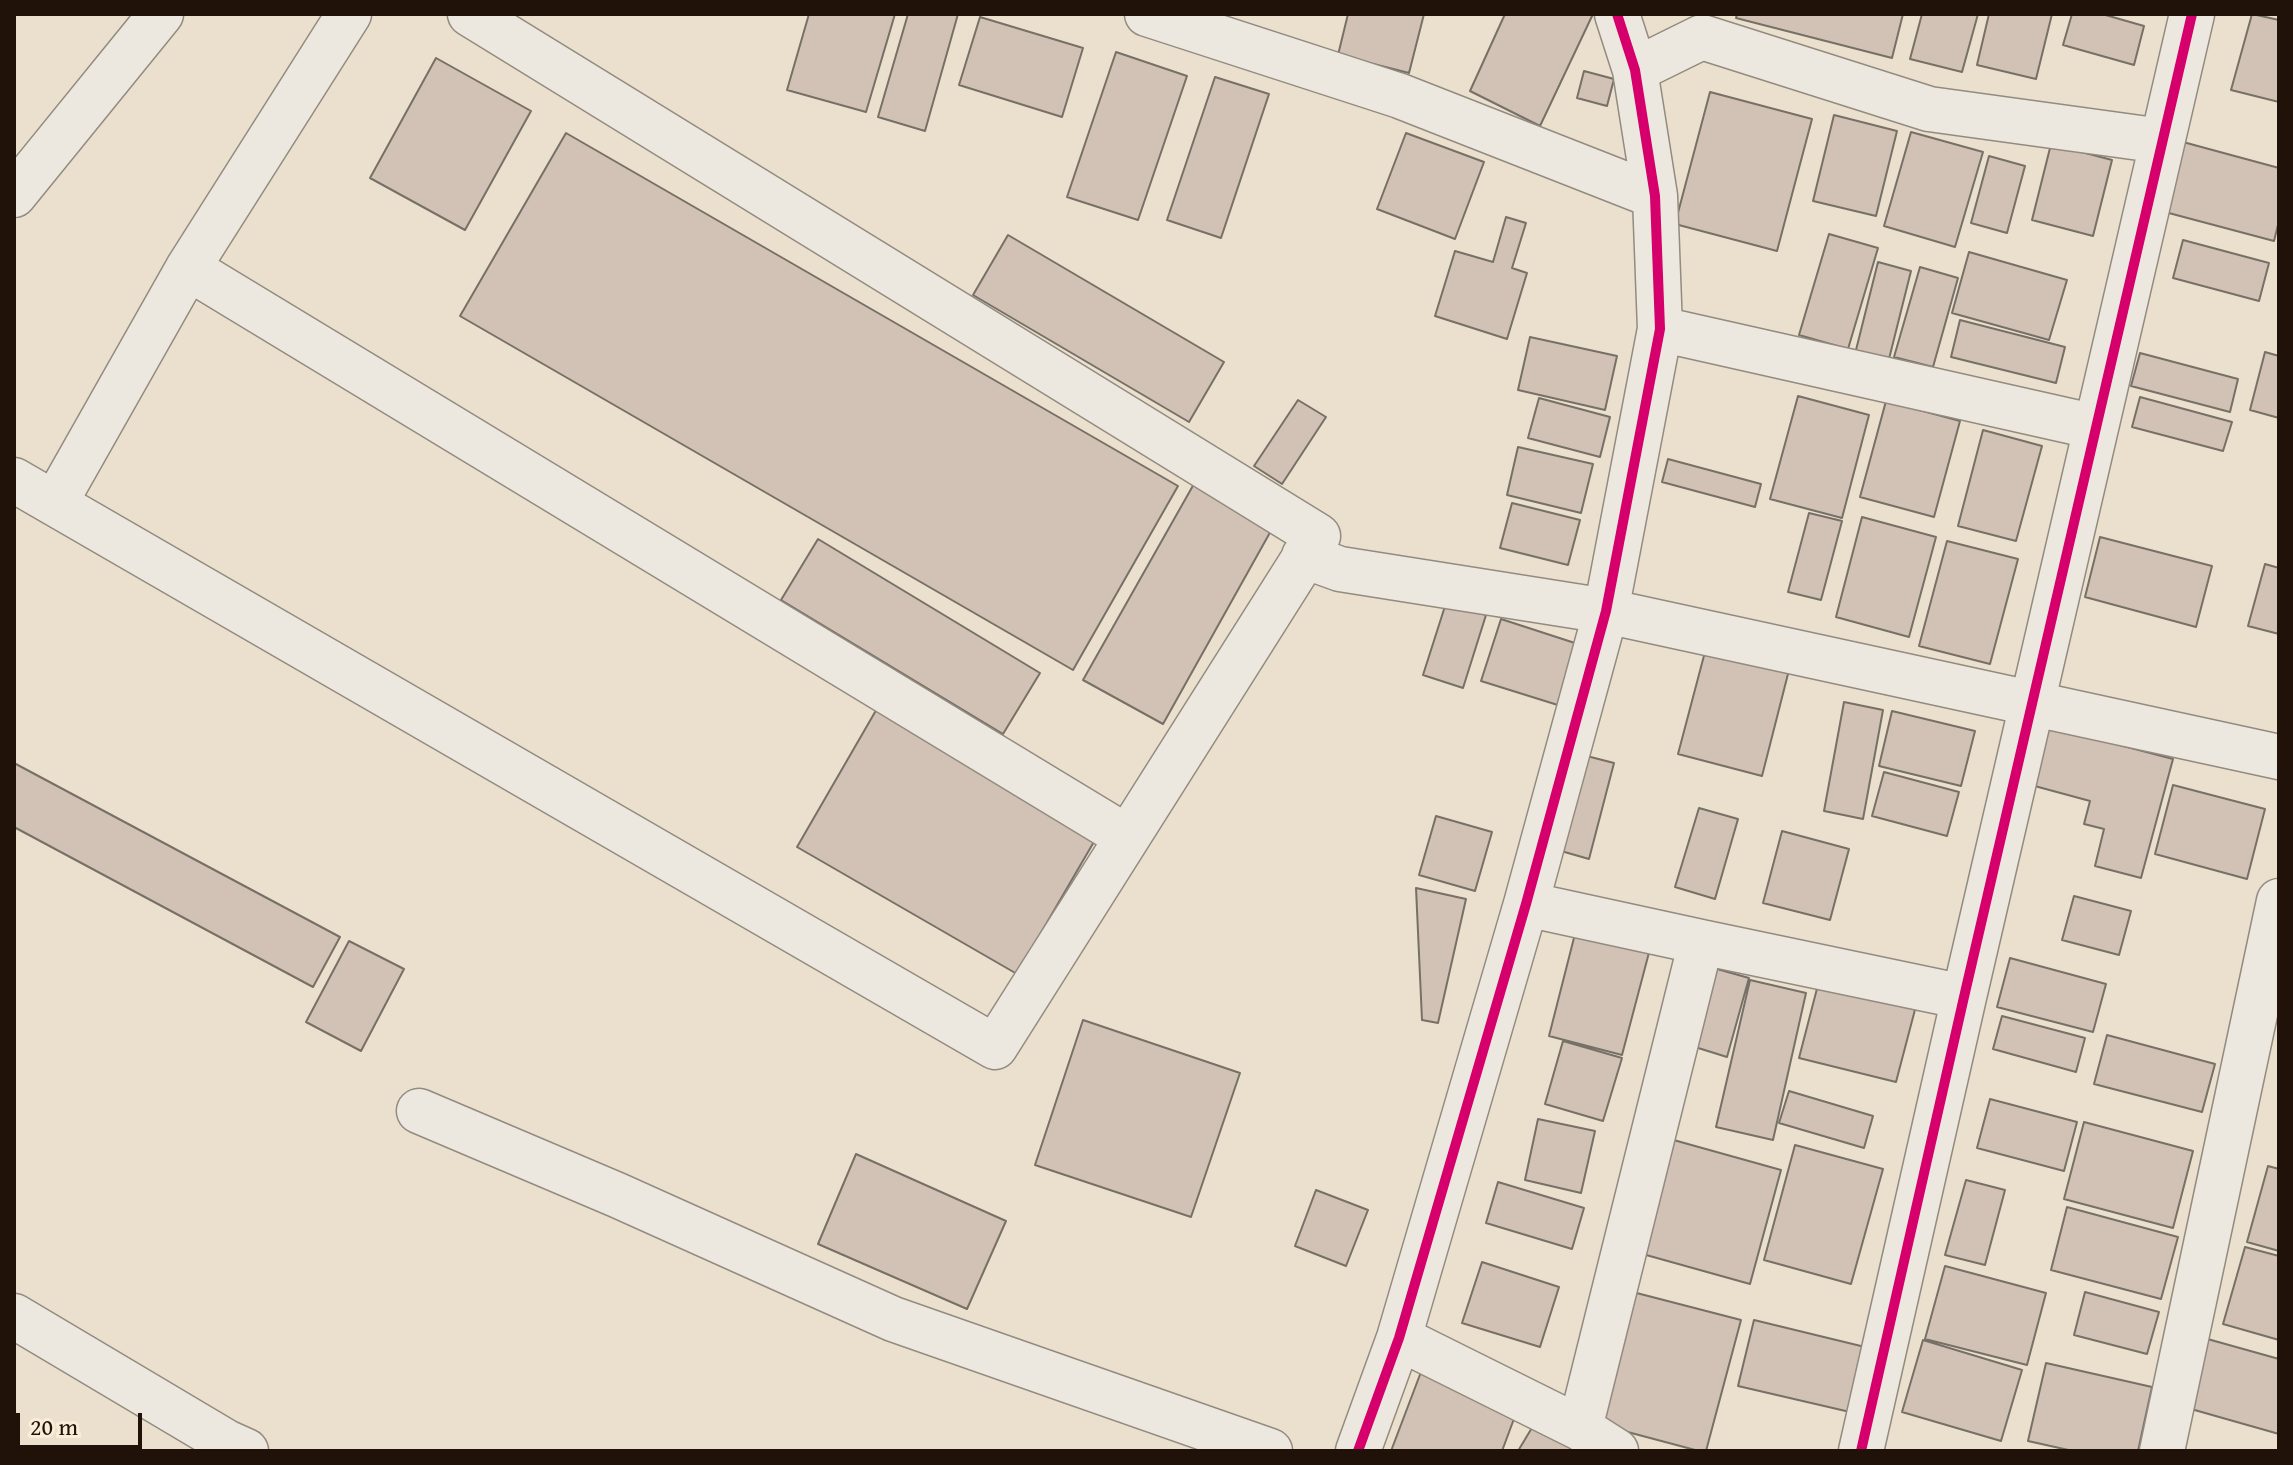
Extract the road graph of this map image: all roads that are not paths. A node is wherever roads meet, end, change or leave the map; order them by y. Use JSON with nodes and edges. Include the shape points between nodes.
{"nodes":[{"id":1,"x":161,"y":14,"type":"edge"},
{"id":2,"x":349,"y":14,"type":"edge"},
{"id":3,"x":470,"y":14,"type":"edge"},
{"id":4,"x":1147,"y":14,"type":"edge"},
{"id":5,"x":1617,"y":14,"type":"edge"},
{"id":6,"x":2192,"y":14,"type":"edge"},
{"id":7,"x":1635,"y":70,"type":"junction"},
{"id":8,"x":2162,"y":141,"type":"junction"},
{"id":9,"x":14,"y":195,"type":"edge"},
{"id":10,"x":1655,"y":196,"type":"junction"},
{"id":11,"x":188,"y":268,"type":"junction"},
{"id":12,"x":1660,"y":329,"type":"junction"},
{"id":13,"x":2096,"y":427,"type":"junction"},
{"id":14,"x":14,"y":480,"type":"edge"},
{"id":15,"x":55,"y":503,"type":"junction"},
{"id":16,"x":1304,"y":556,"type":"junction"},
{"id":17,"x":1606,"y":611,"type":"junction"},
{"id":18,"x":2032,"y":704,"type":"junction"},
{"id":19,"x":2279,"y":757,"type":"edge"},
{"id":20,"x":1127,"y":837,"type":"junction"},
{"id":21,"x":2279,"y":901,"type":"edge"},
{"id":22,"x":1526,"y":904,"type":"junction"},
{"id":23,"x":1701,"y":942,"type":"junction"},
{"id":24,"x":1964,"y":997,"type":"junction"},
{"id":25,"x":419,"y":1111,"type":"dead end"},
{"id":26,"x":14,"y":1316,"type":"edge"},
{"id":27,"x":1399,"y":1338,"type":"junction"},
{"id":28,"x":1196,"y":1439,"type":"edge"},
{"id":29,"x":1598,"y":1440,"type":"edge"},
{"id":30,"x":246,"y":1451,"type":"edge"},
{"id":31,"x":1270,"y":1451,"type":"edge"},
{"id":32,"x":1358,"y":1451,"type":"edge"},
{"id":33,"x":1861,"y":1451,"type":"edge"},
{"id":34,"x":2162,"y":1451,"type":"edge"}],
"edges":[{"from":1,"to":9,"type":"street"},
{"from":2,"to":11,"type":"street"},
{"from":3,"to":16,"type":"street","via":[[1318,536]]},
{"from":4,"to":10,"type":"street","via":[[1400,96]]},
{"from":5,"to":7,"type":"street"},
{"from":6,"to":8,"type":"street"},
{"from":7,"to":8,"type":"street","via":[[1702,37],[1929,109]]},
{"from":7,"to":10,"type":"street"},
{"from":8,"to":13,"type":"street"},
{"from":10,"to":12,"type":"street"},
{"from":11,"to":15,"type":"street"},
{"from":11,"to":20,"type":"street"},
{"from":12,"to":13,"type":"street"},
{"from":12,"to":17,"type":"street"},
{"from":13,"to":18,"type":"street"},
{"from":14,"to":15,"type":"street"},
{"from":15,"to":20,"type":"street","via":[[995,1047]]},
{"from":16,"to":17,"type":"street","via":[[1340,569]]},
{"from":16,"to":20,"type":"street"},
{"from":17,"to":18,"type":"street"},
{"from":17,"to":22,"type":"street"},
{"from":18,"to":19,"type":"street"},
{"from":18,"to":24,"type":"street"},
{"from":21,"to":34,"type":"street"},
{"from":22,"to":23,"type":"street"},
{"from":22,"to":27,"type":"street"},
{"from":23,"to":24,"type":"street"},
{"from":23,"to":29,"type":"street"},
{"from":24,"to":33,"type":"street"},
{"from":25,"to":28,"type":"street","via":[[893,1319]]},
{"from":26,"to":30,"type":"street"},
{"from":27,"to":29,"type":"street"},
{"from":27,"to":32,"type":"street"},
{"from":28,"to":31,"type":"street"}]}
